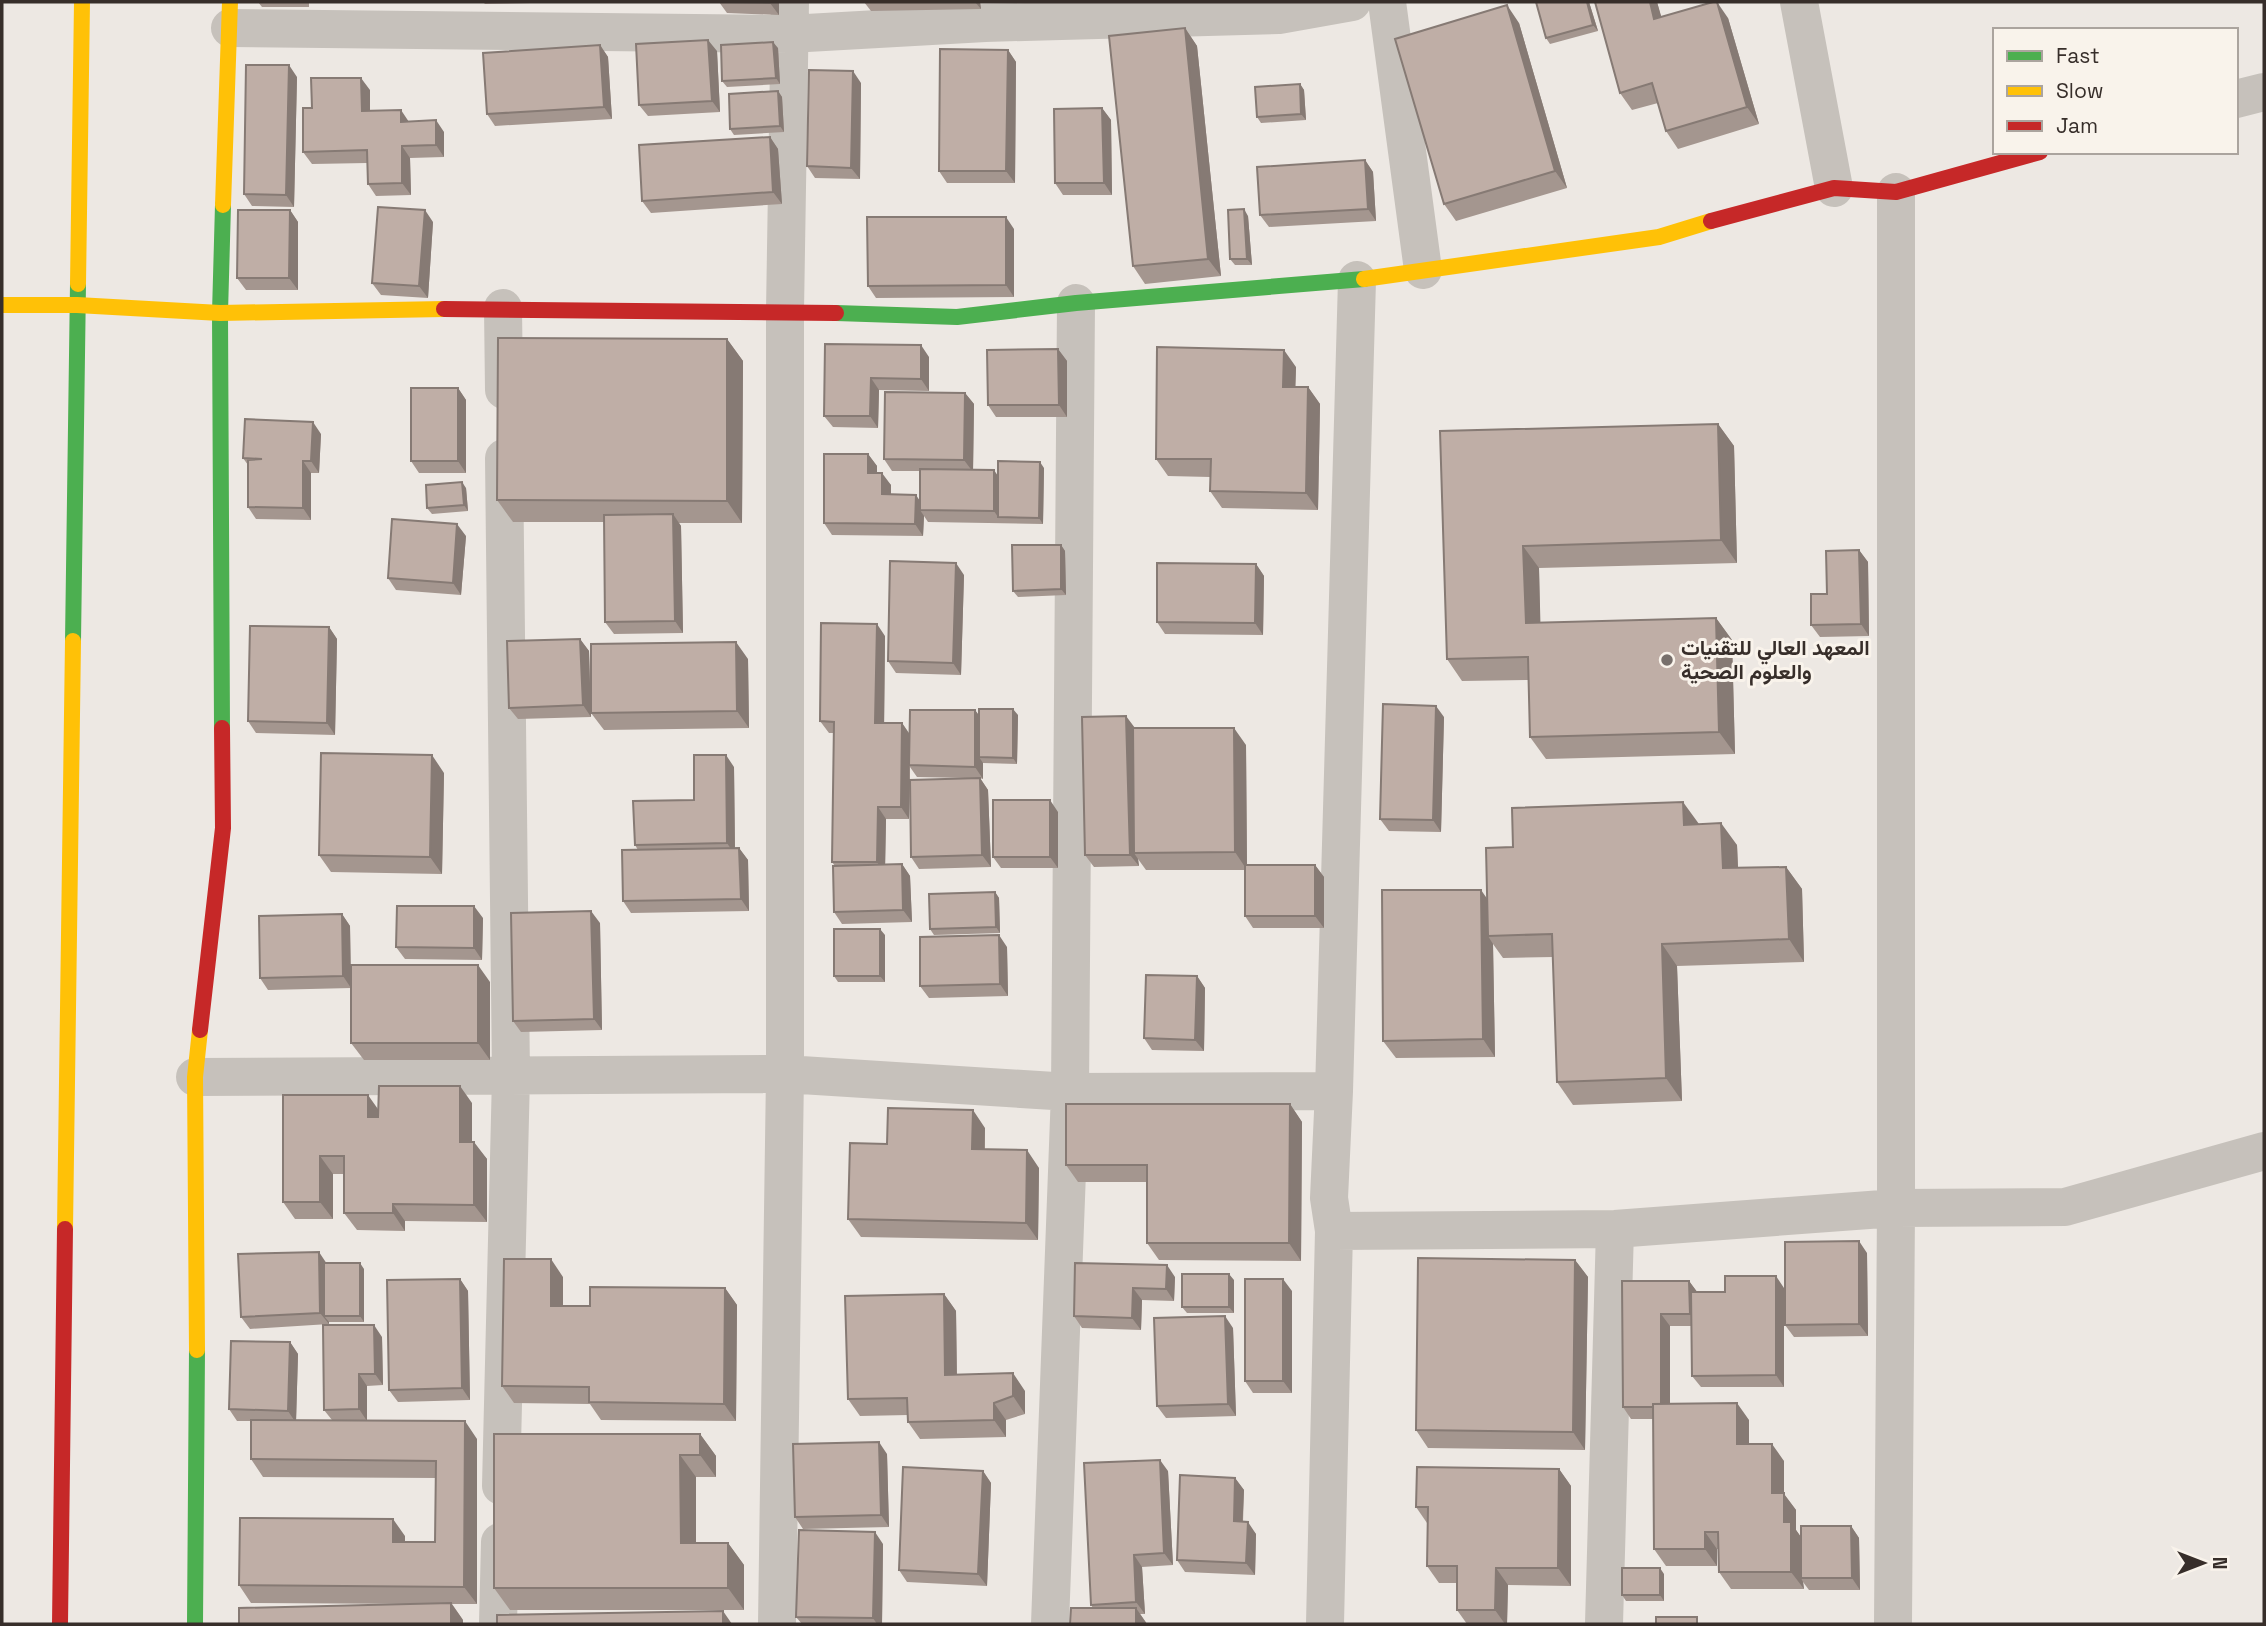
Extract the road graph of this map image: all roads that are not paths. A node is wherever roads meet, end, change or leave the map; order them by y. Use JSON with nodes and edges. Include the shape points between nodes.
{"nodes":[{"id":1,"x":82,"y":2,"type":"edge"},
{"id":2,"x":1352,"y":2,"type":"edge"},
{"id":3,"x":1387,"y":2,"type":"edge"},
{"id":4,"x":1799,"y":2,"type":"edge"},
{"id":5,"x":230,"y":15,"type":"edge"},
{"id":6,"x":789,"y":18,"type":"edge"},
{"id":7,"x":2264,"y":92,"type":"edge"},
{"id":8,"x":2238,"y":98,"type":"edge"},
{"id":9,"x":2032,"y":154,"type":"edge"},
{"id":10,"x":1834,"y":188,"type":"junction"},
{"id":11,"x":1896,"y":192,"type":"junction"},
{"id":12,"x":1423,"y":270,"type":"junction"},
{"id":13,"x":1357,"y":281,"type":"junction"},
{"id":14,"x":1076,"y":303,"type":"junction"},
{"id":15,"x":77,"y":305,"type":"junction"},
{"id":16,"x":2,"y":306,"type":"edge"},
{"id":17,"x":503,"y":308,"type":"junction"},
{"id":18,"x":785,"y":311,"type":"junction"},
{"id":19,"x":220,"y":313,"type":"junction"},
{"id":20,"x":785,"y":1074,"type":"junction"},
{"id":21,"x":511,"y":1076,"type":"junction"},
{"id":22,"x":195,"y":1077,"type":"junction"},
{"id":23,"x":1334,"y":1091,"type":"junction"},
{"id":24,"x":1070,"y":1092,"type":"junction"},
{"id":25,"x":2264,"y":1151,"type":"edge"},
{"id":26,"x":1896,"y":1208,"type":"junction"},
{"id":27,"x":1615,"y":1229,"type":"junction"},
{"id":28,"x":1334,"y":1231,"type":"junction"},
{"id":29,"x":60,"y":1624,"type":"edge"},
{"id":30,"x":195,"y":1624,"type":"edge"},
{"id":31,"x":498,"y":1624,"type":"edge"},
{"id":32,"x":777,"y":1624,"type":"edge"},
{"id":33,"x":1050,"y":1624,"type":"edge"},
{"id":34,"x":1325,"y":1624,"type":"edge"},
{"id":35,"x":1604,"y":1624,"type":"edge"},
{"id":36,"x":1893,"y":1624,"type":"edge"}],
"edges":[{"from":1,"to":15,"type":"street"},
{"from":2,"to":6,"type":"street","via":[[1279,15],[985,23]]},
{"from":3,"to":12,"type":"street"},
{"from":4,"to":10,"type":"street"},
{"from":5,"to":6,"type":"street"},
{"from":5,"to":19,"type":"street"},
{"from":6,"to":18,"type":"street"},
{"from":7,"to":8,"type":"street"},
{"from":9,"to":11,"type":"street"},
{"from":10,"to":11,"type":"street"},
{"from":10,"to":12,"type":"street","via":[[1659,237]]},
{"from":11,"to":26,"type":"street"},
{"from":12,"to":13,"type":"street"},
{"from":13,"to":14,"type":"street"},
{"from":13,"to":23,"type":"street"},
{"from":14,"to":18,"type":"street","via":[[957,317]]},
{"from":14,"to":24,"type":"street"},
{"from":15,"to":16,"type":"street"},
{"from":15,"to":19,"type":"street"},
{"from":15,"to":29,"type":"street"},
{"from":17,"to":18,"type":"street"},
{"from":17,"to":19,"type":"street"},
{"from":17,"to":21,"type":"street"},
{"from":18,"to":20,"type":"street"},
{"from":19,"to":22,"type":"street","via":[[223,828]]},
{"from":20,"to":21,"type":"street"},
{"from":20,"to":24,"type":"street"},
{"from":20,"to":32,"type":"street"},
{"from":21,"to":22,"type":"street"},
{"from":21,"to":31,"type":"street"},
{"from":22,"to":30,"type":"street"},
{"from":23,"to":24,"type":"street"},
{"from":23,"to":28,"type":"street","via":[[1329,1198]]},
{"from":24,"to":33,"type":"street"},
{"from":25,"to":26,"type":"street","via":[[2065,1207]]},
{"from":26,"to":27,"type":"street"},
{"from":26,"to":36,"type":"street"},
{"from":27,"to":28,"type":"street"},
{"from":27,"to":35,"type":"street"},
{"from":28,"to":34,"type":"street"}]}
